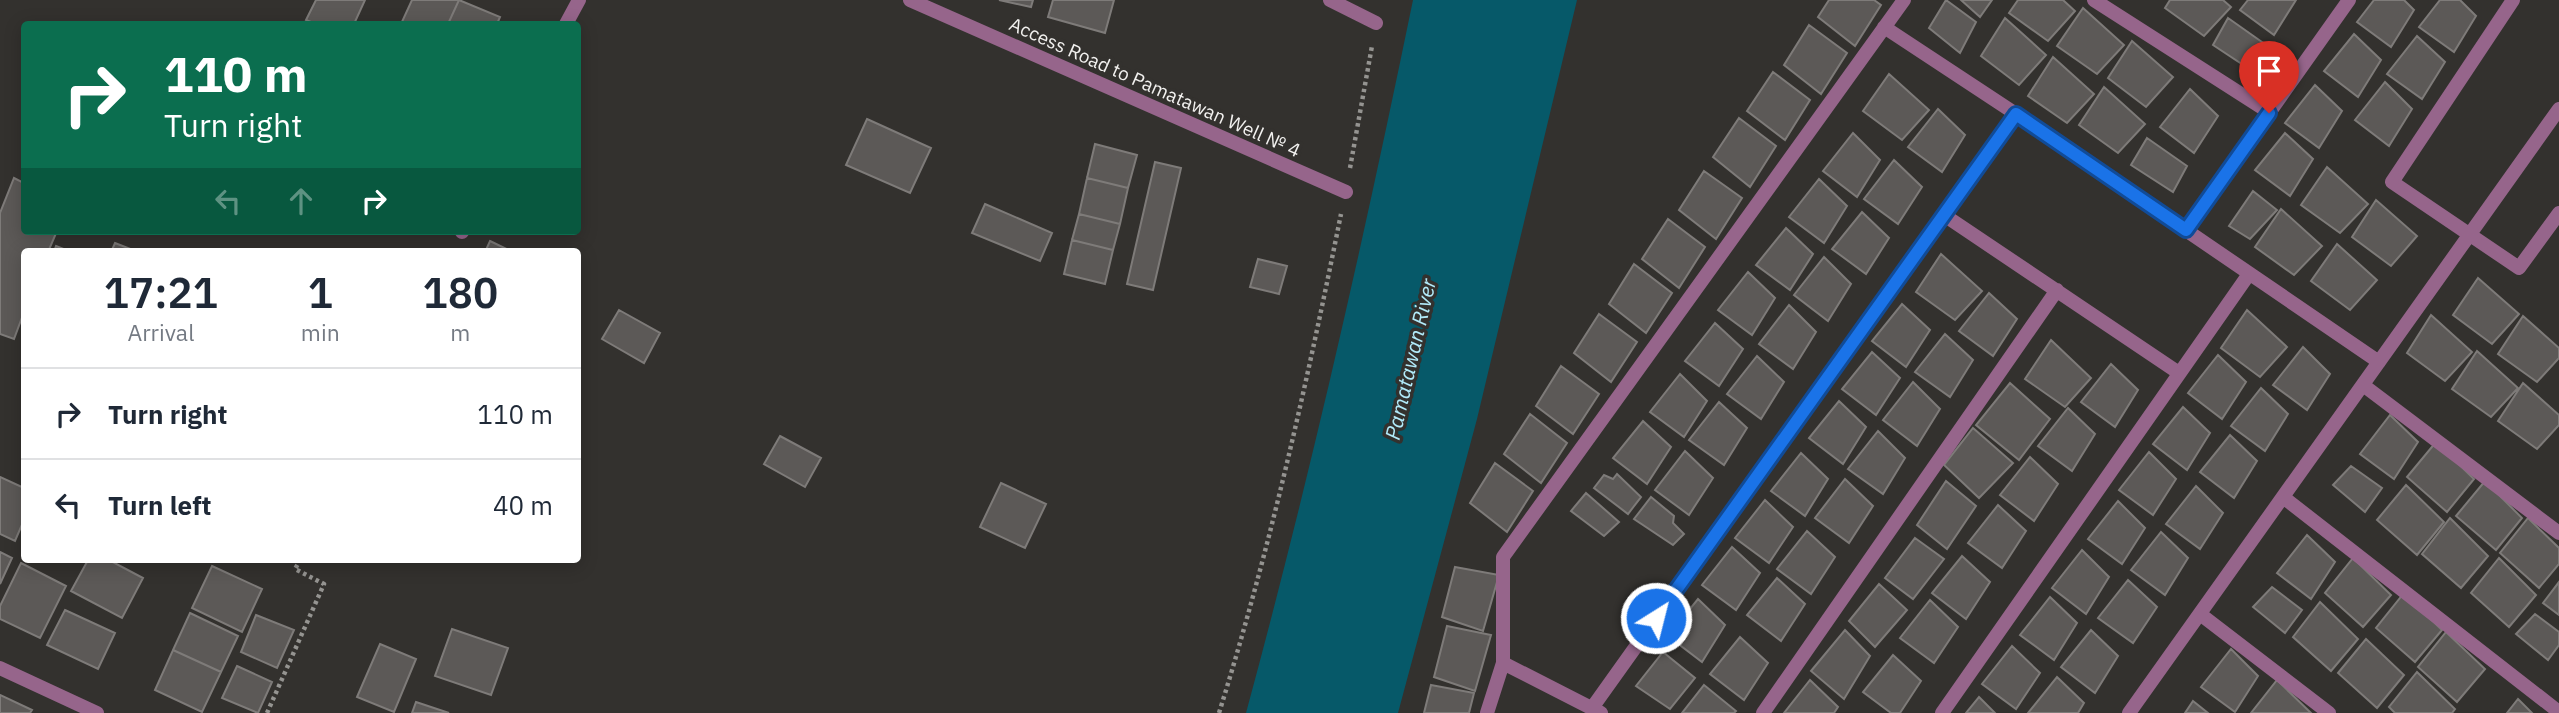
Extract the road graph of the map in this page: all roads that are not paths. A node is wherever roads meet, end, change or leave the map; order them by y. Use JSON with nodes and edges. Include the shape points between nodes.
{"nodes":[{"id":1,"x":579,"y":0,"type":"edge"},
{"id":2,"x":910,"y":0,"type":"edge"},
{"id":3,"x":1330,"y":0,"type":"edge"},
{"id":4,"x":1904,"y":0,"type":"edge"},
{"id":5,"x":2094,"y":0,"type":"edge"},
{"id":6,"x":2348,"y":0,"type":"edge"},
{"id":7,"x":2513,"y":0,"type":"edge"},
{"id":8,"x":568,"y":21,"type":"edge"},
{"id":9,"x":1376,"y":23,"type":"road end"},
{"id":10,"x":1884,"y":27,"type":"junction"},
{"id":11,"x":2559,"y":109,"type":"edge"},
{"id":12,"x":2269,"y":113,"type":"junction"},
{"id":13,"x":2016,"y":114,"type":"junction"},
{"id":14,"x":1346,"y":192,"type":"road end"},
{"id":15,"x":2559,"y":213,"type":"edge"},
{"id":16,"x":1944,"y":215,"type":"junction"},
{"id":17,"x":2186,"y":230,"type":"junction"},
{"id":18,"x":2469,"y":236,"type":"junction"},
{"id":19,"x":2249,"y":274,"type":"junction"},
{"id":20,"x":2057,"y":290,"type":"junction"},
{"id":21,"x":2379,"y":362,"type":"junction"},
{"id":22,"x":2179,"y":373,"type":"junction"},
{"id":23,"x":2363,"y":385,"type":"junction"},
{"id":24,"x":2283,"y":497,"type":"junction"},
{"id":25,"x":2557,"y":526,"type":"edge"},
{"id":26,"x":2200,"y":614,"type":"junction"},
{"id":27,"x":1503,"y":663,"type":"junction"},
{"id":28,"x":0,"y":668,"type":"edge"},
{"id":29,"x":1596,"y":710,"type":"edge"},
{"id":30,"x":2559,"y":712,"type":"edge"},
{"id":31,"x":97,"y":713,"type":"edge"},
{"id":32,"x":1487,"y":713,"type":"edge"},
{"id":33,"x":1763,"y":713,"type":"edge"},
{"id":34,"x":1942,"y":713,"type":"edge"},
{"id":35,"x":2129,"y":713,"type":"edge"},
{"id":36,"x":2329,"y":713,"type":"edge"}],
"edges":[{"from":1,"to":8,"type":"street"},
{"from":2,"to":14,"type":"street","name":"Access Road to Pamatawan Well № 4"},
{"from":3,"to":9,"type":"street"},
{"from":4,"to":10,"type":"street"},
{"from":5,"to":12,"type":"street"},
{"from":6,"to":12,"type":"street"},
{"from":7,"to":18,"type":"street","via":[[2392,182]]},
{"from":10,"to":13,"type":"street"},
{"from":10,"to":27,"type":"street","via":[[1503,557]]},
{"from":11,"to":18,"type":"street"},
{"from":12,"to":17,"type":"street"},
{"from":13,"to":16,"type":"street"},
{"from":13,"to":17,"type":"street"},
{"from":15,"to":18,"type":"street","via":[[2519,268]]},
{"from":16,"to":20,"type":"street"},
{"from":16,"to":29,"type":"street"},
{"from":17,"to":19,"type":"street"},
{"from":18,"to":21,"type":"street"},
{"from":19,"to":21,"type":"street"},
{"from":19,"to":22,"type":"street"},
{"from":20,"to":22,"type":"street"},
{"from":20,"to":33,"type":"street"},
{"from":21,"to":23,"type":"street"},
{"from":22,"to":34,"type":"street"},
{"from":23,"to":24,"type":"street"},
{"from":23,"to":25,"type":"street"},
{"from":24,"to":26,"type":"street"},
{"from":24,"to":30,"type":"street"},
{"from":26,"to":35,"type":"street"},
{"from":26,"to":36,"type":"street"},
{"from":27,"to":29,"type":"street"},
{"from":27,"to":32,"type":"street"},
{"from":28,"to":31,"type":"street"}]}
